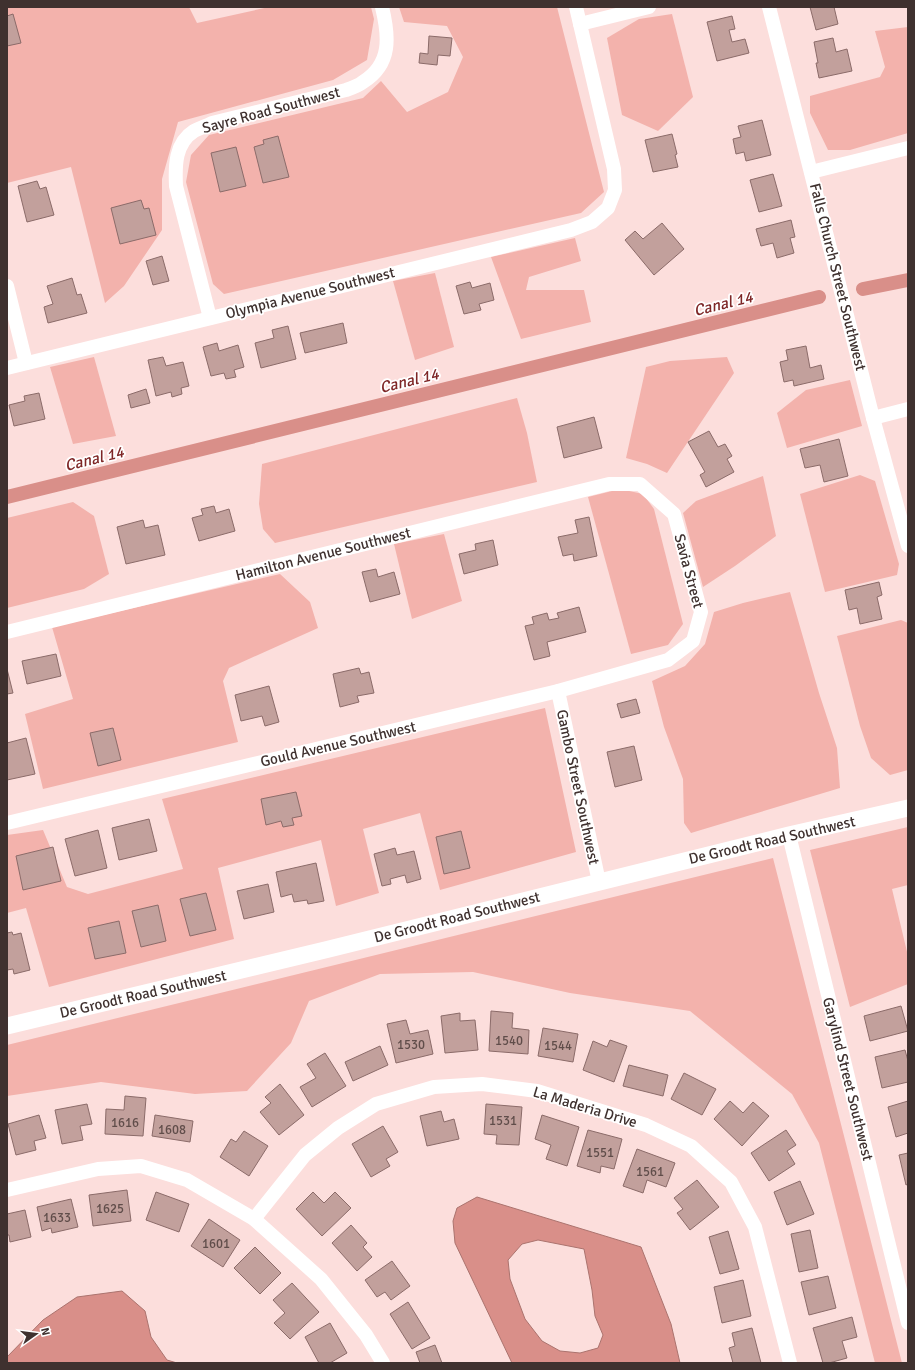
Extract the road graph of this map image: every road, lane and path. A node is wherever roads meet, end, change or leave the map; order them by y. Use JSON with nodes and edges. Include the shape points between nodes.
{"nodes":[{"id":1,"x":382,"y":7,"type":"edge"},
{"id":2,"x":576,"y":7,"type":"edge"},
{"id":3,"x":649,"y":7,"type":"edge"},
{"id":4,"x":769,"y":7,"type":"edge"},
{"id":5,"x":580,"y":24,"type":"junction"},
{"id":6,"x":908,"y":148,"type":"edge"},
{"id":7,"x":811,"y":172,"type":"junction"},
{"id":8,"x":7,"y":286,"type":"edge"},
{"id":9,"x":210,"y":318,"type":"junction"},
{"id":10,"x":26,"y":363,"type":"junction"},
{"id":11,"x":7,"y":368,"type":"edge"},
{"id":12,"x":908,"y":409,"type":"edge"},
{"id":13,"x":873,"y":418,"type":"junction"},
{"id":14,"x":640,"y":484,"type":"joint"},
{"id":15,"x":908,"y":546,"type":"edge"},
{"id":16,"x":7,"y":632,"type":"edge"},
{"id":17,"x":668,"y":660,"type":"joint"},
{"id":18,"x":558,"y":691,"type":"junction"},
{"id":19,"x":908,"y":808,"type":"edge"},
{"id":20,"x":7,"y":823,"type":"edge"},
{"id":21,"x":789,"y":835,"type":"junction"},
{"id":22,"x":599,"y":882,"type":"junction"},
{"id":23,"x":7,"y":1026,"type":"edge"},
{"id":24,"x":7,"y":1190,"type":"edge"},
{"id":25,"x":254,"y":1219,"type":"junction"},
{"id":26,"x":908,"y":1323,"type":"edge"},
{"id":27,"x":382,"y":1363,"type":"edge"},
{"id":28,"x":790,"y":1363,"type":"edge"}],
"edges":[{"from":1,"to":9,"type":"street","name":"Sayre Road Southwest","via":[[388,47],[380,67],[364,82],[346,90],[212,123],[193,131],[181,145],[175,165],[176,186]]},
{"from":2,"to":5,"type":"street"},
{"from":3,"to":5,"type":"street"},
{"from":4,"to":7,"type":"street","name":"Falls Church Street Southwest"},
{"from":5,"to":9,"type":"street","name":"Olympia Avenue Southwest","via":[[614,169],[615,190],[608,208],[592,222],[571,230]]},
{"from":6,"to":7,"type":"street"},
{"from":7,"to":13,"type":"street","name":"Falls Church Street Southwest"},
{"from":8,"to":10,"type":"street"},
{"from":9,"to":10,"type":"street","name":"Olympia Avenue Southwest"},
{"from":10,"to":11,"type":"street","name":"Olympia Avenue Southwest"},
{"from":12,"to":13,"type":"street"},
{"from":13,"to":15,"type":"street","name":"Falls Church Street Southwest"},
{"from":14,"to":16,"type":"street","name":"Hamilton Avenue Southwest","via":[[609,484]]},
{"from":14,"to":17,"type":"street","name":"Savia Street","via":[[674,514],[701,612],[693,640]]},
{"from":17,"to":18,"type":"street","name":"Gould Avenue Southwest"},
{"from":18,"to":20,"type":"street","name":"Gould Avenue Southwest"},
{"from":18,"to":22,"type":"street","name":"Gambo Street Southwest"},
{"from":19,"to":21,"type":"street","name":"De Groodt Road Southwest"},
{"from":21,"to":22,"type":"street","name":"De Groodt Road Southwest"},
{"from":21,"to":26,"type":"street","name":"Garylind Street Southwest"},
{"from":22,"to":23,"type":"street","name":"De Groodt Road Southwest"},
{"from":24,"to":25,"type":"street","via":[[98,1169],[141,1166],[187,1180]]},
{"from":25,"to":27,"type":"street","via":[[321,1279],[366,1335]]},
{"from":25,"to":28,"type":"street","name":"La Maderia Drive","via":[[305,1155],[338,1128],[376,1104],[434,1087],[482,1084],[537,1091],[646,1125],[691,1146],[731,1182],[755,1227]]}]}
